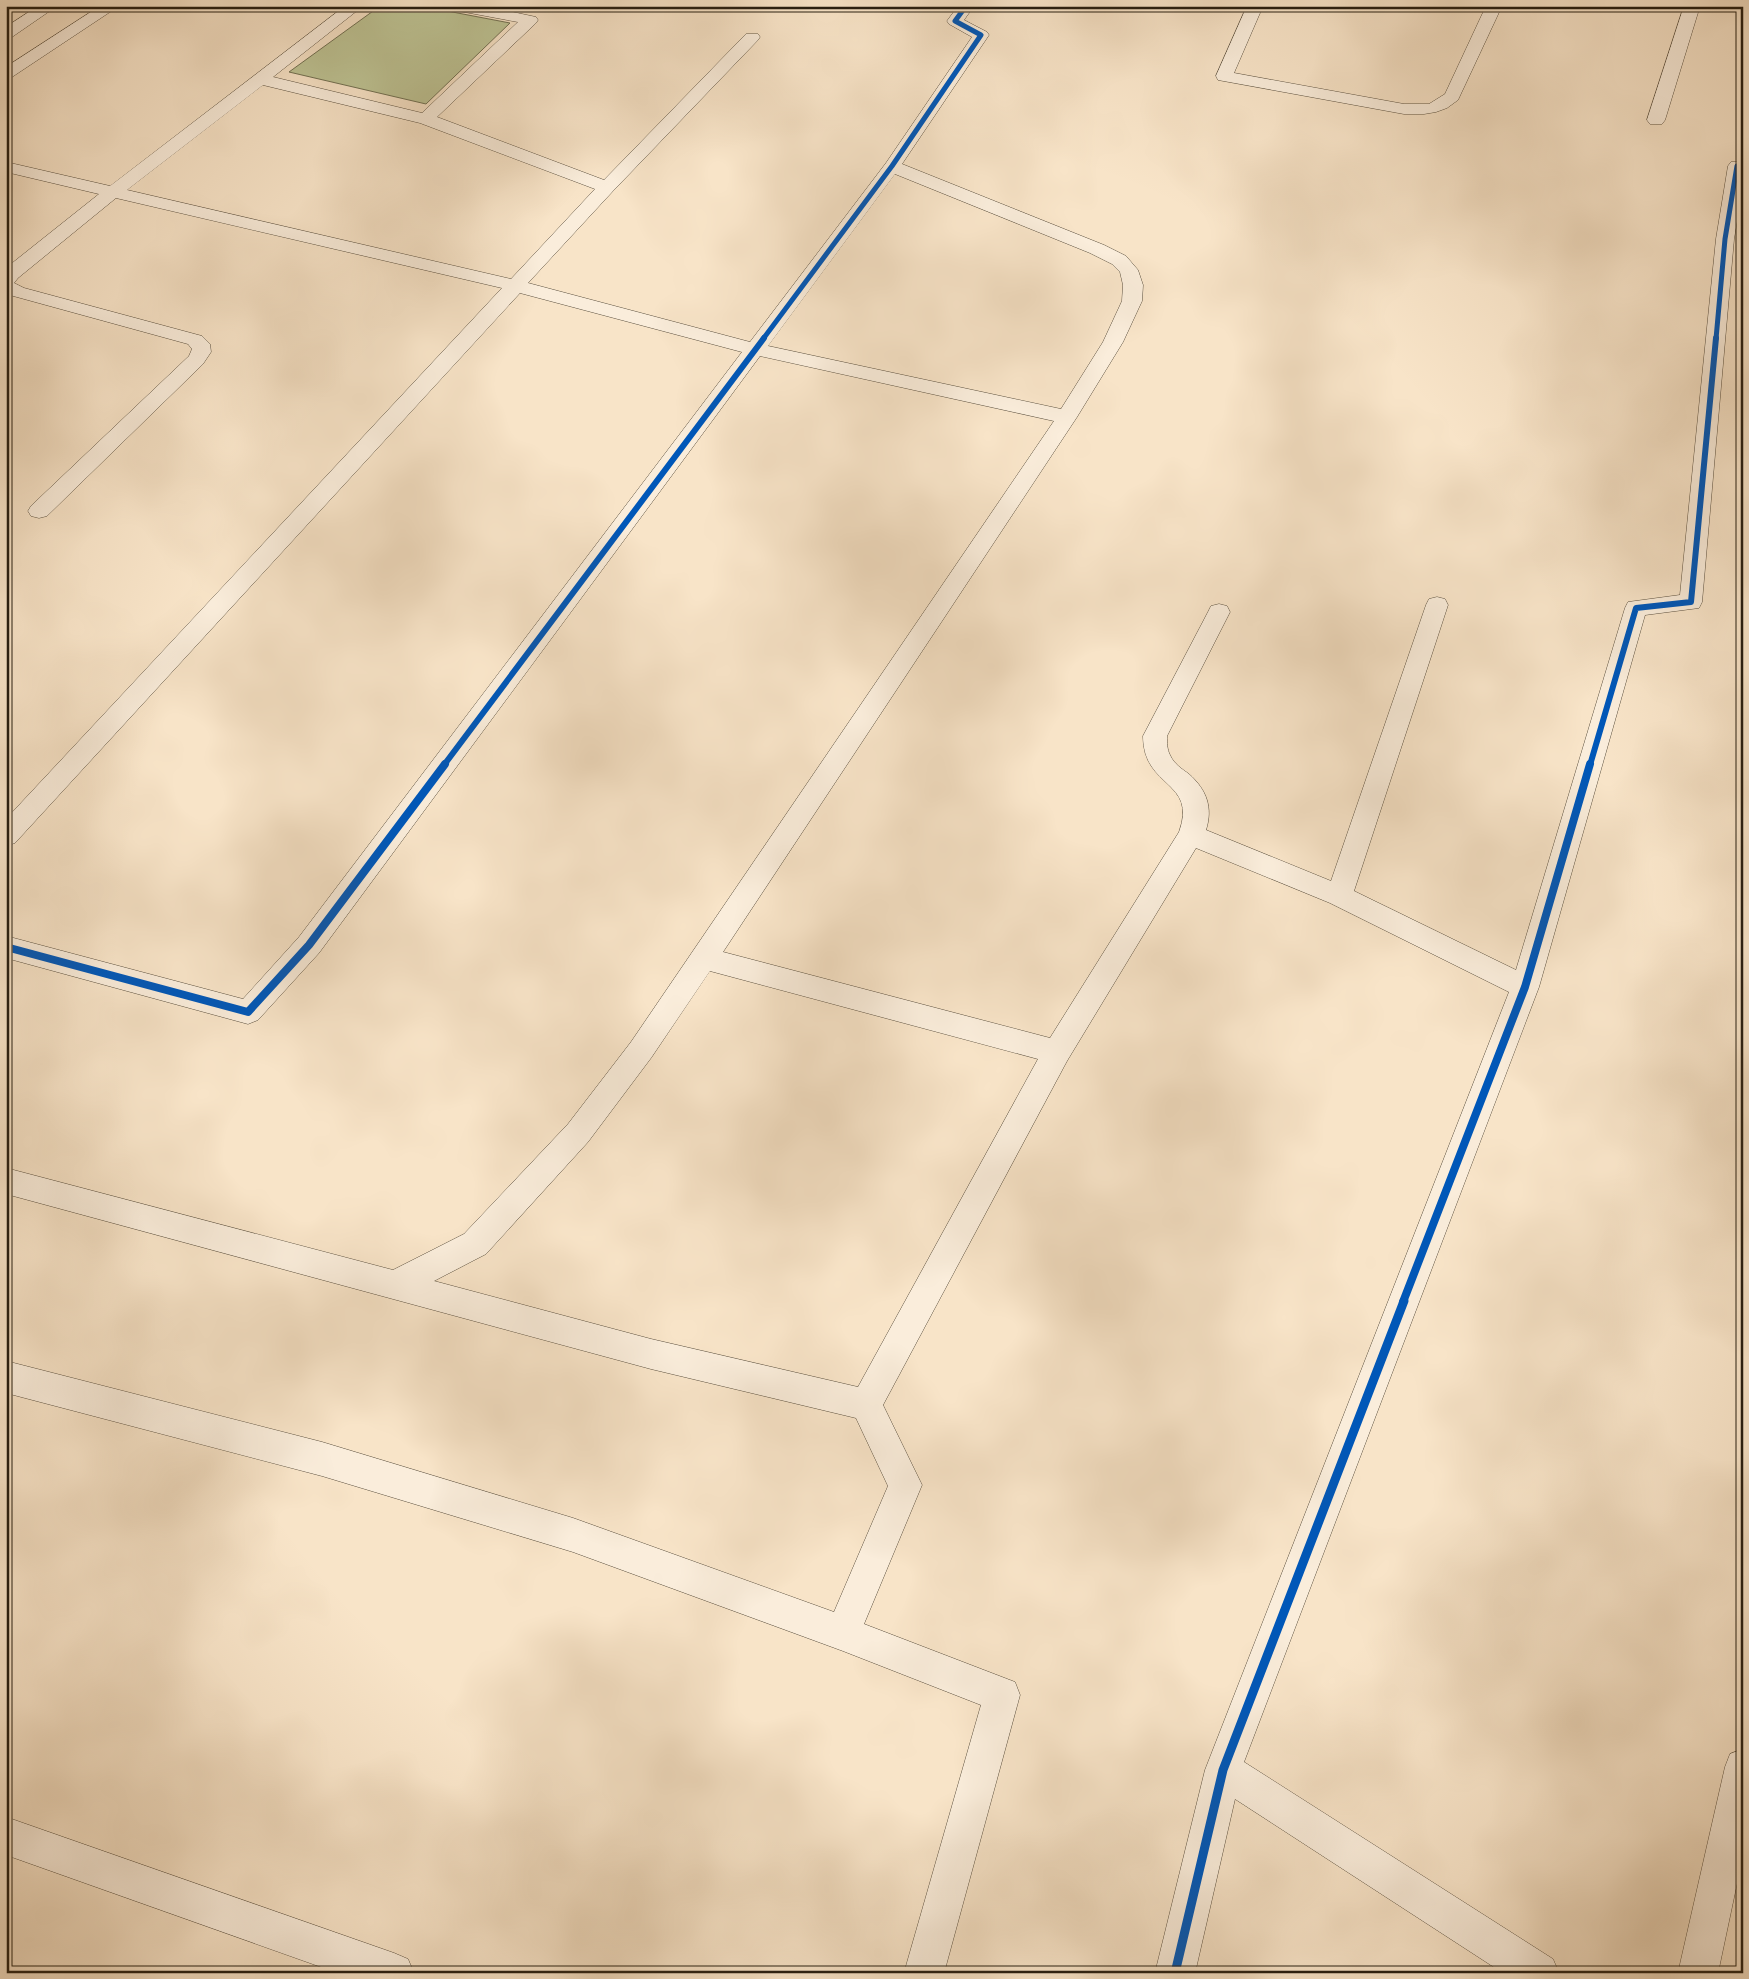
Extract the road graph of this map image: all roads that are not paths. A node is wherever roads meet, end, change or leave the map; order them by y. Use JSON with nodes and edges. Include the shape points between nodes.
{"nodes":[{"id":1,"x":49,"y":6,"type":"edge"},
{"id":2,"x":111,"y":6,"type":"edge"},
{"id":3,"x":355,"y":6,"type":"edge"},
{"id":4,"x":459,"y":6,"type":"edge"},
{"id":5,"x":966,"y":6,"type":"edge"},
{"id":6,"x":1256,"y":6,"type":"edge"},
{"id":7,"x":1494,"y":6,"type":"edge"},
{"id":8,"x":1692,"y":6,"type":"edge"},
{"id":9,"x":6,"y":34,"type":"edge"},
{"id":10,"x":752,"y":37,"type":"dead end"},
{"id":11,"x":6,"y":74,"type":"edge"},
{"id":12,"x":259,"y":79,"type":"junction"},
{"id":13,"x":426,"y":118,"type":"junction"},
{"id":14,"x":1656,"y":120,"type":"dead end"},
{"id":15,"x":892,"y":166,"type":"junction"},
{"id":16,"x":6,"y":167,"type":"edge"},
{"id":17,"x":1743,"y":167,"type":"edge"},
{"id":18,"x":608,"y":187,"type":"junction"},
{"id":19,"x":113,"y":192,"type":"junction"},
{"id":20,"x":6,"y":281,"type":"edge"},
{"id":21,"x":6,"y":286,"type":"edge"},
{"id":22,"x":516,"y":286,"type":"junction"},
{"id":23,"x":755,"y":349,"type":"junction"},
{"id":24,"x":1067,"y":417,"type":"junction"},
{"id":25,"x":39,"y":511,"type":"dead end"},
{"id":26,"x":1437,"y":605,"type":"dead end"},
{"id":27,"x":1219,"y":612,"type":"dead end"},
{"id":28,"x":1191,"y":835,"type":"junction"},
{"id":29,"x":6,"y":836,"type":"edge"},
{"id":30,"x":1339,"y":896,"type":"junction"},
{"id":31,"x":6,"y":947,"type":"edge"},
{"id":32,"x":704,"y":958,"type":"junction"},
{"id":33,"x":1525,"y":987,"type":"junction"},
{"id":34,"x":1057,"y":1052,"type":"junction"},
{"id":35,"x":6,"y":1181,"type":"edge"},
{"id":36,"x":395,"y":1285,"type":"junction"},
{"id":37,"x":6,"y":1377,"type":"edge"},
{"id":38,"x":866,"y":1405,"type":"junction"},
{"id":39,"x":843,"y":1633,"type":"junction"},
{"id":40,"x":1743,"y":1767,"type":"edge"},
{"id":41,"x":1224,"y":1770,"type":"junction"},
{"id":42,"x":6,"y":1836,"type":"edge"},
{"id":43,"x":394,"y":1973,"type":"edge"},
{"id":44,"x":924,"y":1973,"type":"edge"},
{"id":45,"x":1175,"y":1973,"type":"edge"},
{"id":46,"x":1539,"y":1973,"type":"edge"},
{"id":47,"x":1698,"y":1973,"type":"edge"}],
"edges":[{"from":1,"to":9,"type":"street"},
{"from":2,"to":11,"type":"street"},
{"from":3,"to":12,"type":"street"},
{"from":4,"to":13,"type":"street","via":[[535,16]]},
{"from":5,"to":15,"type":"street","via":[[955,21],[981,35]]},
{"from":6,"to":7,"type":"street","via":[[1224,76],[1404,109],[1427,110],[1443,105],[1452,96]]},
{"from":8,"to":14,"type":"street"},
{"from":10,"to":18,"type":"street"},
{"from":12,"to":13,"type":"street"},
{"from":12,"to":19,"type":"street"},
{"from":13,"to":18,"type":"street"},
{"from":15,"to":23,"type":"street"},
{"from":15,"to":24,"type":"street","via":[[1097,248],[1119,260],[1129,270],[1133,285],[1132,301],[1113,342]]},
{"from":16,"to":19,"type":"street"},
{"from":17,"to":33,"type":"street","via":[[1737,166],[1725,240],[1691,602],[1636,608]]},
{"from":18,"to":22,"type":"street"},
{"from":19,"to":20,"type":"street"},
{"from":19,"to":22,"type":"street"},
{"from":21,"to":25,"type":"street","via":[[17,292],[196,340],[203,347],[196,360]]},
{"from":22,"to":23,"type":"street"},
{"from":22,"to":29,"type":"street"},
{"from":23,"to":24,"type":"street"},
{"from":23,"to":31,"type":"street","via":[[309,945],[248,1012]]},
{"from":24,"to":32,"type":"street"},
{"from":26,"to":30,"type":"street"},
{"from":27,"to":28,"type":"street","via":[[1155,736],[1157,757],[1195,800],[1197,810]]},
{"from":28,"to":30,"type":"street"},
{"from":28,"to":34,"type":"street"},
{"from":30,"to":33,"type":"street"},
{"from":32,"to":34,"type":"street"},
{"from":32,"to":36,"type":"street","via":[[641,1050],[578,1133],[476,1244]]},
{"from":33,"to":41,"type":"street"},
{"from":34,"to":38,"type":"street"},
{"from":35,"to":36,"type":"street"},
{"from":36,"to":38,"type":"street","via":[[651,1354]]},
{"from":37,"to":39,"type":"street","via":[[322,1460],[564,1532]]},
{"from":38,"to":39,"type":"street","via":[[906,1485]]},
{"from":39,"to":44,"type":"street","via":[[1002,1695]]},
{"from":40,"to":47,"type":"street"},
{"from":41,"to":45,"type":"street"},
{"from":41,"to":46,"type":"street"},
{"from":42,"to":43,"type":"street"}]}
